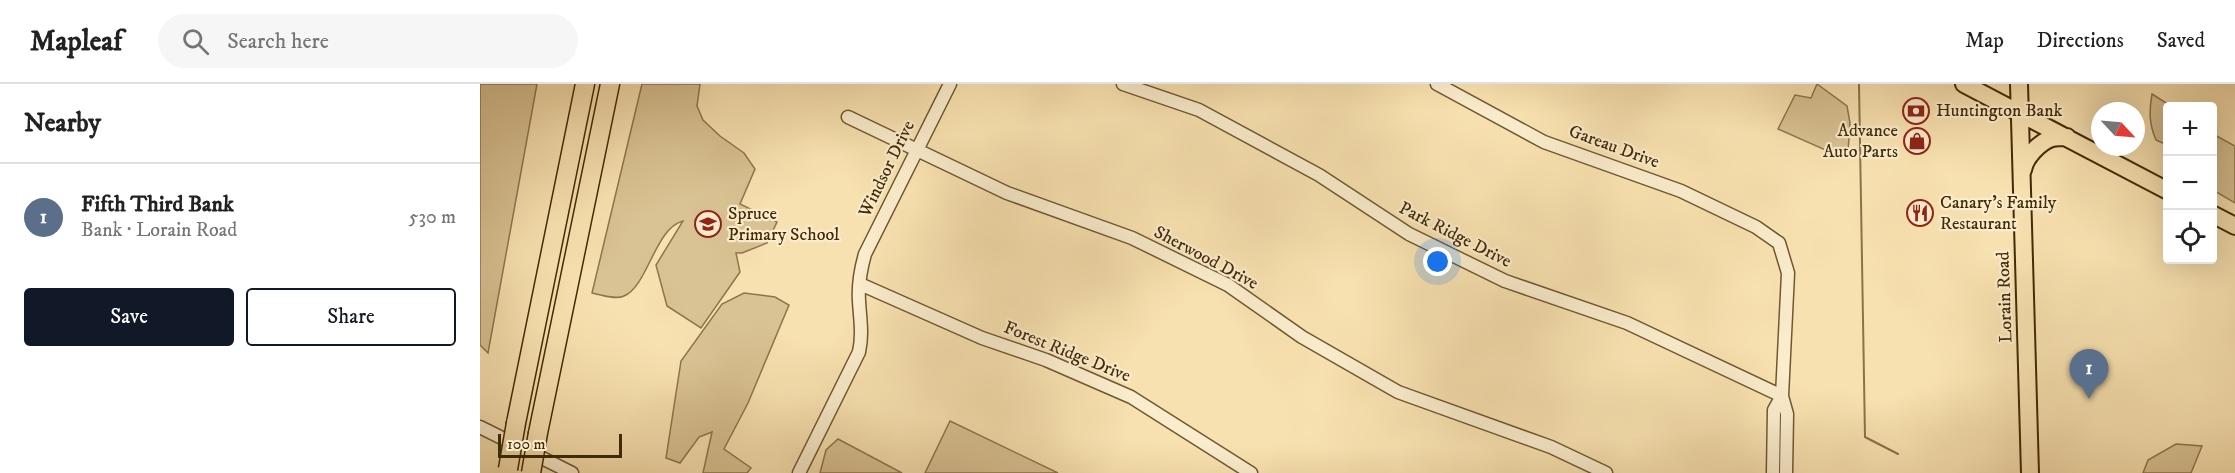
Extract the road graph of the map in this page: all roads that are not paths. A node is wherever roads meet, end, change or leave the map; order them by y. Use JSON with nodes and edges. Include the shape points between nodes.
{"nodes":[{"id":1,"x":585,"y":84,"type":"edge"},
{"id":2,"x":610,"y":84,"type":"edge"},
{"id":3,"x":950,"y":84,"type":"edge"},
{"id":4,"x":1123,"y":84,"type":"edge"},
{"id":5,"x":1437,"y":84,"type":"edge"},
{"id":6,"x":1998,"y":84,"type":"edge"},
{"id":7,"x":2019,"y":84,"type":"edge"},
{"id":8,"x":1970,"y":87,"type":"edge"},
{"id":9,"x":2020,"y":113,"type":"junction"},
{"id":10,"x":848,"y":117,"type":"dead end"},
{"id":11,"x":2067,"y":137,"type":"junction"},
{"id":12,"x":916,"y":150,"type":"junction"},
{"id":13,"x":2022,"y":176,"type":"junction"},
{"id":14,"x":2163,"y":187,"type":"edge"},
{"id":15,"x":2217,"y":217,"type":"edge"},
{"id":16,"x":2235,"y":226,"type":"edge"},
{"id":17,"x":860,"y":284,"type":"junction"},
{"id":18,"x":1782,"y":396,"type":"junction"},
{"id":19,"x":480,"y":427,"type":"edge"},
{"id":20,"x":508,"y":471,"type":"edge"},
{"id":21,"x":531,"y":473,"type":"edge"},
{"id":22,"x":572,"y":473,"type":"edge"},
{"id":23,"x":799,"y":473,"type":"edge"},
{"id":24,"x":1251,"y":473,"type":"edge"},
{"id":25,"x":1606,"y":473,"type":"edge"},
{"id":26,"x":1773,"y":473,"type":"edge"},
{"id":27,"x":1786,"y":473,"type":"edge"},
{"id":28,"x":2030,"y":473,"type":"edge"}],
"edges":[{"from":1,"to":20,"type":"highway","bridge":true},
{"from":2,"to":21,"type":"highway","bridge":true},
{"from":3,"to":12,"type":"street","name":"Windsor Drive"},
{"from":4,"to":18,"type":"street","name":"Park Ridge Drive","via":[[1199,110],[1319,175],[1409,234],[1505,281],[1627,323]]},
{"from":5,"to":18,"type":"street","name":"Gareau Drive","via":[[1544,142],[1681,190],[1756,227],[1779,243],[1788,273]]},
{"from":6,"to":8,"type":"main road","via":[[1988,90]]},
{"from":7,"to":9,"type":"main road","name":"Lorain Road"},
{"from":8,"to":9,"type":"main road"},
{"from":9,"to":11,"type":"main road"},
{"from":9,"to":13,"type":"main road","name":"Lorain Road"},
{"from":10,"to":12,"type":"street","name":"Sherwood Drive"},
{"from":11,"to":13,"type":"main road","via":[[2052,138],[2038,147],[2024,165]]},
{"from":11,"to":14,"type":"main road"},
{"from":12,"to":17,"type":"street","name":"Windsor Drive","via":[[865,254]]},
{"from":12,"to":25,"type":"street","name":"Sherwood Drive","via":[[1007,193],[1132,238],[1228,285],[1302,337],[1398,392],[1551,447]]},
{"from":13,"to":28,"type":"main road","name":"Lorain Road"},
{"from":15,"to":16,"type":"main road"},
{"from":17,"to":23,"type":"street","name":"Windsor Drive","via":[[859,352]]},
{"from":17,"to":24,"type":"street","name":"Forest Ridge Drive","via":[[1131,397]]},
{"from":18,"to":26,"type":"street","via":[[1774,410]]},
{"from":18,"to":27,"type":"street","via":[[1787,414]]},
{"from":19,"to":22,"type":"street"}]}
